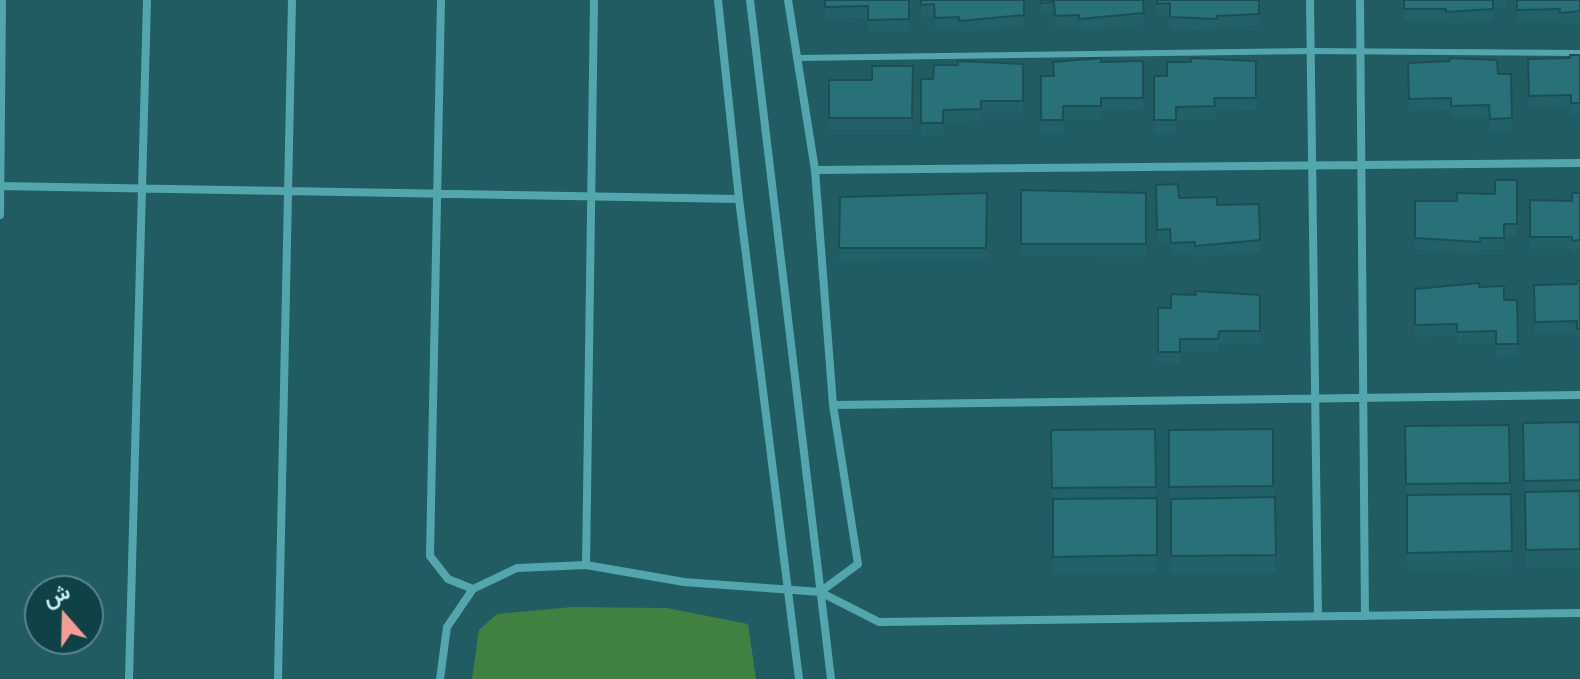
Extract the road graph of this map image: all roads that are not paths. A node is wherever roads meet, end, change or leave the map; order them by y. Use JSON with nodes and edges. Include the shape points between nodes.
{"nodes":[{"id":1,"x":2,"y":0,"type":"edge"},
{"id":2,"x":147,"y":0,"type":"edge"},
{"id":3,"x":292,"y":0,"type":"edge"},
{"id":4,"x":441,"y":0,"type":"edge"},
{"id":5,"x":594,"y":0,"type":"edge"},
{"id":6,"x":718,"y":0,"type":"edge"},
{"id":7,"x":750,"y":0,"type":"edge"},
{"id":8,"x":788,"y":0,"type":"edge"},
{"id":9,"x":1310,"y":0,"type":"edge"},
{"id":10,"x":1360,"y":0,"type":"edge"},
{"id":11,"x":1310,"y":51,"type":"junction"},
{"id":12,"x":1580,"y":53,"type":"edge"},
{"id":13,"x":1361,"y":54,"type":"junction"},
{"id":14,"x":796,"y":58,"type":"junction"},
{"id":15,"x":1580,"y":163,"type":"edge"},
{"id":16,"x":1312,"y":164,"type":"junction"},
{"id":17,"x":1361,"y":165,"type":"junction"},
{"id":18,"x":815,"y":170,"type":"junction"},
{"id":19,"x":0,"y":186,"type":"edge"},
{"id":20,"x":140,"y":190,"type":"junction"},
{"id":21,"x":288,"y":192,"type":"junction"},
{"id":22,"x":436,"y":194,"type":"junction"},
{"id":23,"x":592,"y":196,"type":"junction"},
{"id":24,"x":739,"y":199,"type":"junction"},
{"id":25,"x":0,"y":215,"type":"edge"},
{"id":26,"x":1580,"y":395,"type":"edge"},
{"id":27,"x":1362,"y":398,"type":"junction"},
{"id":28,"x":1316,"y":399,"type":"junction"},
{"id":29,"x":833,"y":405,"type":"junction"},
{"id":30,"x":586,"y":565,"type":"junction"},
{"id":31,"x":473,"y":589,"type":"junction"},
{"id":32,"x":788,"y":590,"type":"junction"},
{"id":33,"x":820,"y":592,"type":"junction"},
{"id":34,"x":1580,"y":613,"type":"edge"},
{"id":35,"x":1318,"y":616,"type":"junction"},
{"id":36,"x":1365,"y":616,"type":"junction"},
{"id":37,"x":129,"y":679,"type":"edge"},
{"id":38,"x":278,"y":679,"type":"edge"},
{"id":39,"x":440,"y":679,"type":"edge"},
{"id":40,"x":799,"y":679,"type":"edge"},
{"id":41,"x":831,"y":679,"type":"edge"}],
"edges":[{"from":1,"to":19,"type":"street"},
{"from":2,"to":20,"type":"street"},
{"from":3,"to":21,"type":"street"},
{"from":4,"to":22,"type":"street"},
{"from":5,"to":23,"type":"street"},
{"from":6,"to":24,"type":"street"},
{"from":7,"to":33,"type":"street"},
{"from":8,"to":14,"type":"street"},
{"from":9,"to":11,"type":"street"},
{"from":10,"to":13,"type":"street"},
{"from":11,"to":13,"type":"lane"},
{"from":11,"to":14,"type":"lane"},
{"from":11,"to":16,"type":"street"},
{"from":12,"to":13,"type":"lane"},
{"from":13,"to":17,"type":"street"},
{"from":14,"to":18,"type":"street"},
{"from":15,"to":17,"type":"street"},
{"from":16,"to":17,"type":"street"},
{"from":16,"to":18,"type":"street"},
{"from":16,"to":28,"type":"street"},
{"from":17,"to":27,"type":"street"},
{"from":18,"to":29,"type":"street"},
{"from":19,"to":20,"type":"street"},
{"from":19,"to":25,"type":"street"},
{"from":20,"to":21,"type":"street"},
{"from":20,"to":37,"type":"street"},
{"from":21,"to":22,"type":"street"},
{"from":21,"to":38,"type":"street"},
{"from":22,"to":23,"type":"street"},
{"from":22,"to":31,"type":"street","via":[[430,556],[448,579]]},
{"from":23,"to":24,"type":"street"},
{"from":23,"to":30,"type":"street"},
{"from":24,"to":32,"type":"street"},
{"from":26,"to":27,"type":"street"},
{"from":27,"to":28,"type":"street"},
{"from":27,"to":36,"type":"street"},
{"from":28,"to":29,"type":"street"},
{"from":28,"to":35,"type":"street"},
{"from":29,"to":33,"type":"street","via":[[858,564]]},
{"from":30,"to":31,"type":"street","via":[[517,568]]},
{"from":30,"to":32,"type":"street","via":[[684,582]]},
{"from":31,"to":39,"type":"street","via":[[447,627]]},
{"from":32,"to":33,"type":"street"},
{"from":32,"to":40,"type":"street"},
{"from":33,"to":35,"type":"street","via":[[879,622]]},
{"from":33,"to":41,"type":"street"},
{"from":34,"to":36,"type":"street"},
{"from":35,"to":36,"type":"street"}]}
